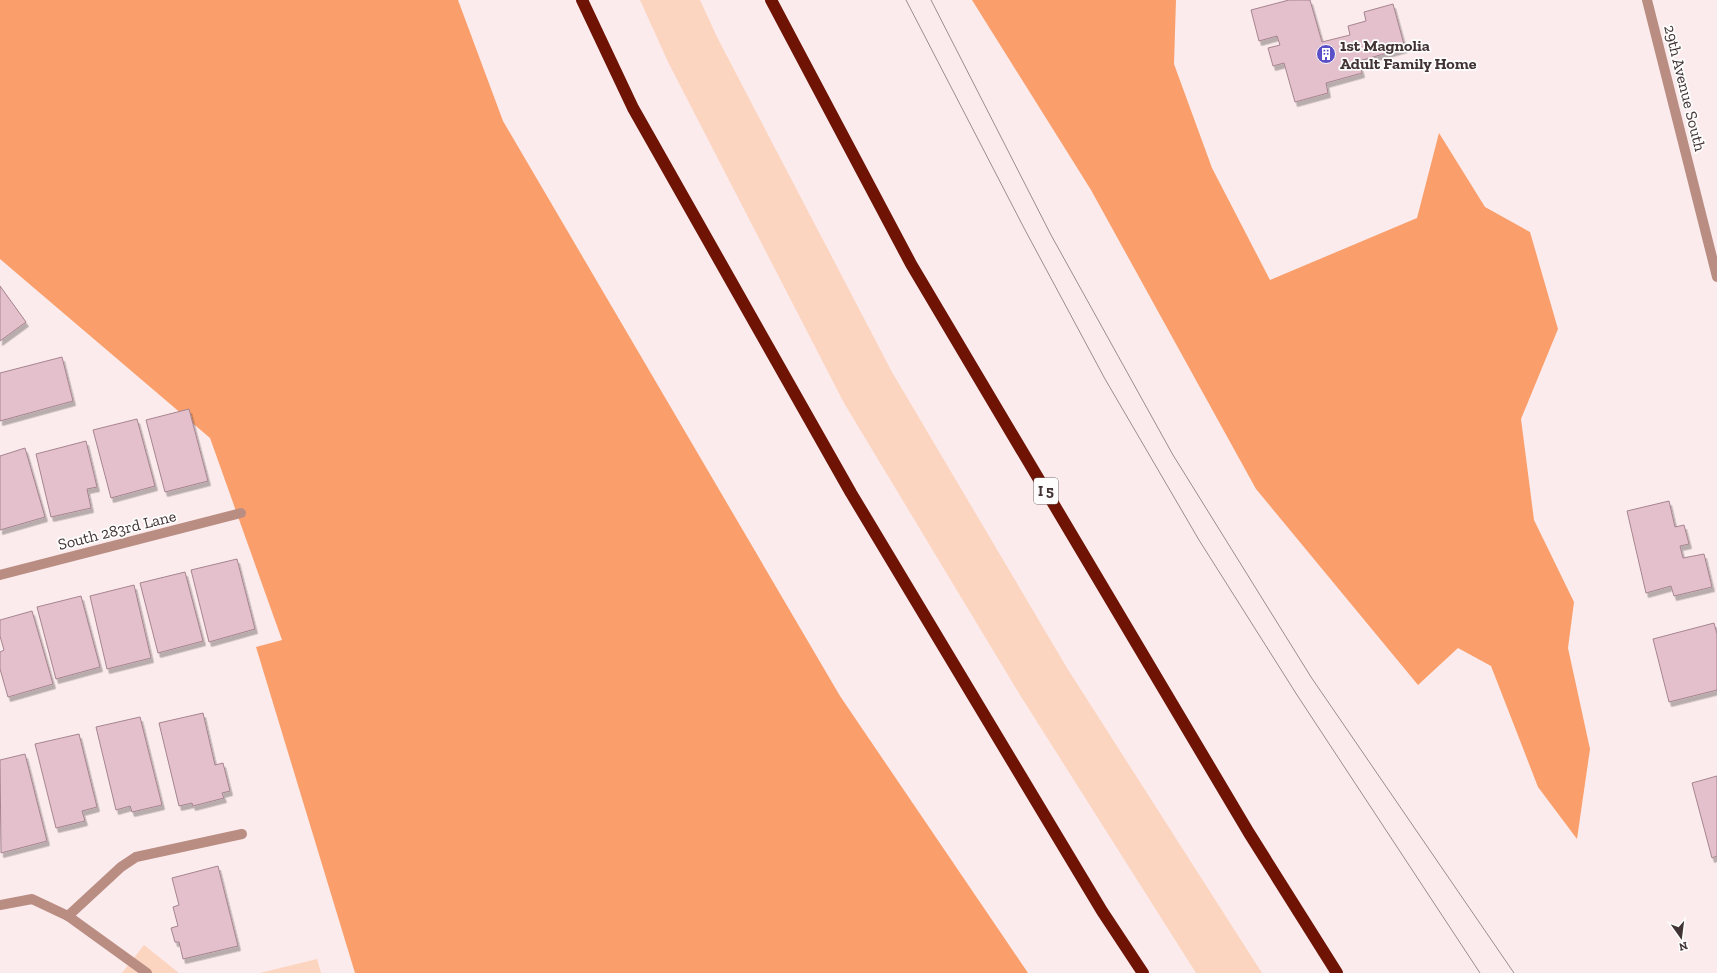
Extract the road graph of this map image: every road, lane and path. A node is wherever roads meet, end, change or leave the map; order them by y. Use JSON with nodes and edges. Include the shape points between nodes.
{"nodes":[{"id":1,"x":582,"y":0,"type":"edge"},
{"id":2,"x":771,"y":0,"type":"edge"},
{"id":3,"x":1647,"y":0,"type":"edge"},
{"id":4,"x":1717,"y":277,"type":"edge"},
{"id":5,"x":241,"y":513,"type":"dead end"},
{"id":6,"x":0,"y":575,"type":"edge"},
{"id":7,"x":242,"y":834,"type":"dead end"},
{"id":8,"x":0,"y":905,"type":"edge"},
{"id":9,"x":68,"y":916,"type":"junction"},
{"id":10,"x":147,"y":973,"type":"edge"},
{"id":11,"x":1143,"y":973,"type":"edge"},
{"id":12,"x":1337,"y":973,"type":"edge"}],
"edges":[{"from":1,"to":11,"type":"highway","via":[[633,108],[851,493],[1102,911]]},
{"from":2,"to":12,"type":"highway","number":"I 5","via":[[916,271],[1245,826]]},
{"from":3,"to":4,"type":"street","name":"29th Avenue South"},
{"from":5,"to":6,"type":"street","name":"South 283rd Lane"},
{"from":7,"to":9,"type":"street","via":[[136,857],[121,867]]},
{"from":8,"to":9,"type":"street","via":[[32,899]]},
{"from":9,"to":10,"type":"street"}]}
